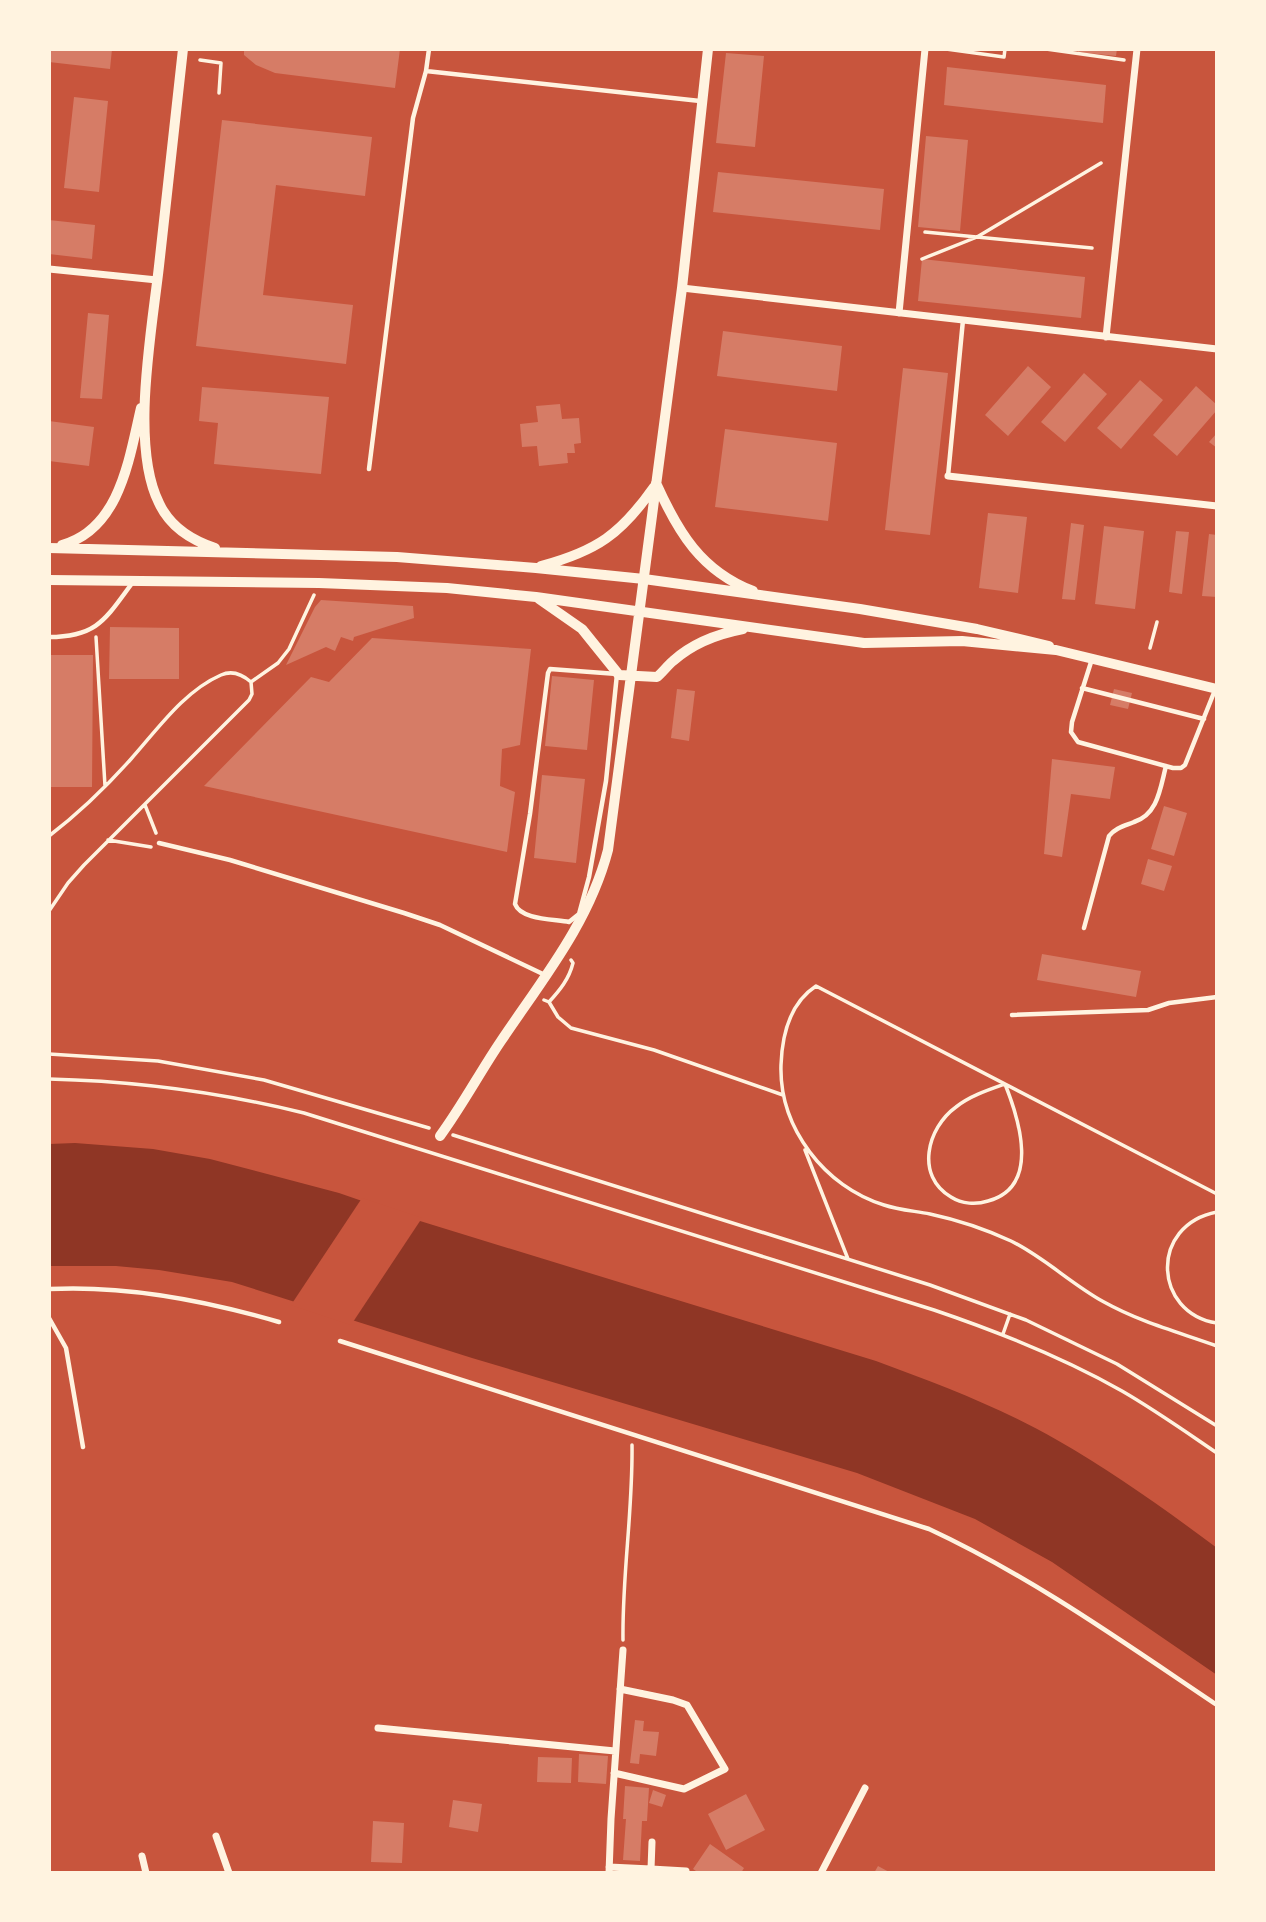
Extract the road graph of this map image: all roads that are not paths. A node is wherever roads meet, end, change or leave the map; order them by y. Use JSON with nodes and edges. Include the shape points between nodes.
{"nodes":[{"id":1,"x":183,"y":49,"type":"edge"},
{"id":2,"x":429,"y":49,"type":"edge"},
{"id":3,"x":708,"y":49,"type":"edge"},
{"id":4,"x":925,"y":49,"type":"edge"},
{"id":5,"x":1137,"y":49,"type":"edge"},
{"id":6,"x":426,"y":71,"type":"junction"},
{"id":7,"x":703,"y":101,"type":"junction"},
{"id":8,"x":49,"y":269,"type":"edge"},
{"id":9,"x":158,"y":280,"type":"junction"},
{"id":10,"x":682,"y":288,"type":"junction"},
{"id":11,"x":899,"y":313,"type":"junction"},
{"id":12,"x":963,"y":320,"type":"junction"},
{"id":13,"x":1106,"y":337,"type":"junction"},
{"id":14,"x":1217,"y":349,"type":"edge"},
{"id":15,"x":145,"y":391,"type":"junction"},
{"id":16,"x":369,"y":469,"type":"dead end"},
{"id":17,"x":948,"y":476,"type":"joint"},
{"id":18,"x":656,"y":483,"type":"junction"},
{"id":19,"x":1217,"y":506,"type":"edge"},
{"id":20,"x":49,"y":548,"type":"edge"},
{"id":21,"x":226,"y":551,"type":"junction"},
{"id":22,"x":536,"y":568,"type":"junction"},
{"id":23,"x":644,"y":579,"type":"junction"},
{"id":24,"x":49,"y":580,"type":"edge"},
{"id":25,"x":134,"y":582,"type":"junction"},
{"id":26,"x":770,"y":596,"type":"junction"},
{"id":27,"x":536,"y":597,"type":"junction"},
{"id":28,"x":640,"y":612,"type":"junction"},
{"id":29,"x":750,"y":627,"type":"junction"},
{"id":30,"x":49,"y":637,"type":"edge"},
{"id":31,"x":1056,"y":650,"type":"junction"},
{"id":32,"x":1092,"y":657,"type":"junction"},
{"id":33,"x":617,"y":674,"type":"junction"},
{"id":34,"x":631,"y":676,"type":"junction"},
{"id":35,"x":1082,"y":688,"type":"junction"},
{"id":36,"x":1216,"y":689,"type":"edge"},
{"id":37,"x":1204,"y":719,"type":"junction"},
{"id":38,"x":1166,"y":766,"type":"junction"},
{"id":39,"x":159,"y":843,"type":"road end"},
{"id":40,"x":1084,"y":928,"type":"dead end"},
{"id":41,"x":546,"y":975,"type":"junction"},
{"id":42,"x":1217,"y":997,"type":"edge"},
{"id":43,"x":1012,"y":1015,"type":"dead end"},
{"id":44,"x":441,"y":1134,"type":"road end"},
{"id":45,"x":49,"y":1289,"type":"edge"},
{"id":46,"x":49,"y":1318,"type":"edge"},
{"id":47,"x":279,"y":1322,"type":"dead end"},
{"id":48,"x":340,"y":1342,"type":"dead end"},
{"id":49,"x":83,"y":1447,"type":"dead end"},
{"id":50,"x":623,"y":1650,"type":"road end"},
{"id":51,"x":620,"y":1689,"type":"junction"},
{"id":52,"x":1217,"y":1706,"type":"edge"},
{"id":53,"x":378,"y":1728,"type":"dead end"},
{"id":54,"x":615,"y":1751,"type":"junction"},
{"id":55,"x":614,"y":1773,"type":"junction"},
{"id":56,"x":865,"y":1788,"type":"dead end"},
{"id":57,"x":216,"y":1836,"type":"dead end"},
{"id":58,"x":652,"y":1842,"type":"dead end"},
{"id":59,"x":142,"y":1856,"type":"dead end"},
{"id":60,"x":651,"y":1869,"type":"junction"},
{"id":61,"x":609,"y":1870,"type":"edge"},
{"id":62,"x":687,"y":1871,"type":"edge"},
{"id":63,"x":146,"y":1873,"type":"edge"},
{"id":64,"x":229,"y":1873,"type":"edge"},
{"id":65,"x":821,"y":1873,"type":"edge"}],
"edges":[{"from":1,"to":9,"type":"street"},
{"from":2,"to":6,"type":"lane"},
{"from":3,"to":7,"type":"street"},
{"from":4,"to":11,"type":"street"},
{"from":5,"to":13,"type":"street"},
{"from":6,"to":7,"type":"lane"},
{"from":6,"to":16,"type":"lane","via":[[413,118]]},
{"from":7,"to":10,"type":"street"},
{"from":8,"to":9,"type":"street"},
{"from":9,"to":15,"type":"street"},
{"from":10,"to":11,"type":"street"},
{"from":10,"to":18,"type":"street"},
{"from":11,"to":12,"type":"street"},
{"from":12,"to":13,"type":"street"},
{"from":12,"to":17,"type":"lane"},
{"from":13,"to":14,"type":"street"},
{"from":15,"to":20,"type":"street","via":[[124,473],[108,512],[81,538]]},
{"from":15,"to":21,"type":"street","via":[[146,454],[158,502],[188,536]]},
{"from":17,"to":19,"type":"street"},
{"from":18,"to":22,"type":"street","via":[[633,516],[604,542]]},
{"from":18,"to":23,"type":"street"},
{"from":18,"to":26,"type":"street","via":[[683,534],[708,565],[735,583]]},
{"from":20,"to":21,"type":"street"},
{"from":21,"to":22,"type":"street"},
{"from":22,"to":23,"type":"street"},
{"from":23,"to":26,"type":"street"},
{"from":23,"to":28,"type":"street"},
{"from":24,"to":25,"type":"street"},
{"from":25,"to":27,"type":"street","via":[[319,583]]},
{"from":25,"to":30,"type":"lane","via":[[95,628],[80,635]]},
{"from":26,"to":31,"type":"street","via":[[977,629]]},
{"from":27,"to":28,"type":"street"},
{"from":27,"to":33,"type":"street","via":[[582,629]]},
{"from":28,"to":29,"type":"street"},
{"from":28,"to":34,"type":"street"},
{"from":29,"to":31,"type":"street","via":[[864,643],[962,641]]},
{"from":29,"to":34,"type":"street","via":[[716,635],[693,647],[657,677]]},
{"from":31,"to":32,"type":"street"},
{"from":32,"to":35,"type":"lane"},
{"from":32,"to":36,"type":"street"},
{"from":33,"to":33,"type":"lane","via":[[606,780],[579,914],[569,922],[524,914],[515,904],[548,673],[550,669]]},
{"from":33,"to":34,"type":"street"},
{"from":34,"to":41,"type":"street","via":[[610,843],[596,888]]},
{"from":35,"to":37,"type":"lane"},
{"from":35,"to":38,"type":"lane","via":[[1071,732],[1078,742]]},
{"from":36,"to":37,"type":"lane"},
{"from":37,"to":38,"type":"lane","via":[[1185,765],[1177,769]]},
{"from":38,"to":40,"type":"lane","via":[[1151,811],[1109,836]]},
{"from":39,"to":41,"type":"lane","via":[[230,860],[440,925]]},
{"from":41,"to":44,"type":"street"},
{"from":42,"to":43,"type":"lane","via":[[1148,1010]]},
{"from":45,"to":47,"type":"lane","via":[[134,1290]]},
{"from":46,"to":49,"type":"lane","via":[[66,1348]]},
{"from":48,"to":52,"type":"lane","via":[[907,1520],[1048,1592]]},
{"from":50,"to":51,"type":"street"},
{"from":51,"to":54,"type":"street"},
{"from":51,"to":55,"type":"street","via":[[687,1705],[725,1769],[684,1789]]},
{"from":53,"to":54,"type":"street"},
{"from":54,"to":55,"type":"street"},
{"from":55,"to":61,"type":"street"},
{"from":56,"to":65,"type":"street"},
{"from":57,"to":64,"type":"street"},
{"from":58,"to":60,"type":"street"},
{"from":59,"to":63,"type":"street"},
{"from":60,"to":61,"type":"street"},
{"from":60,"to":62,"type":"street"}]}
